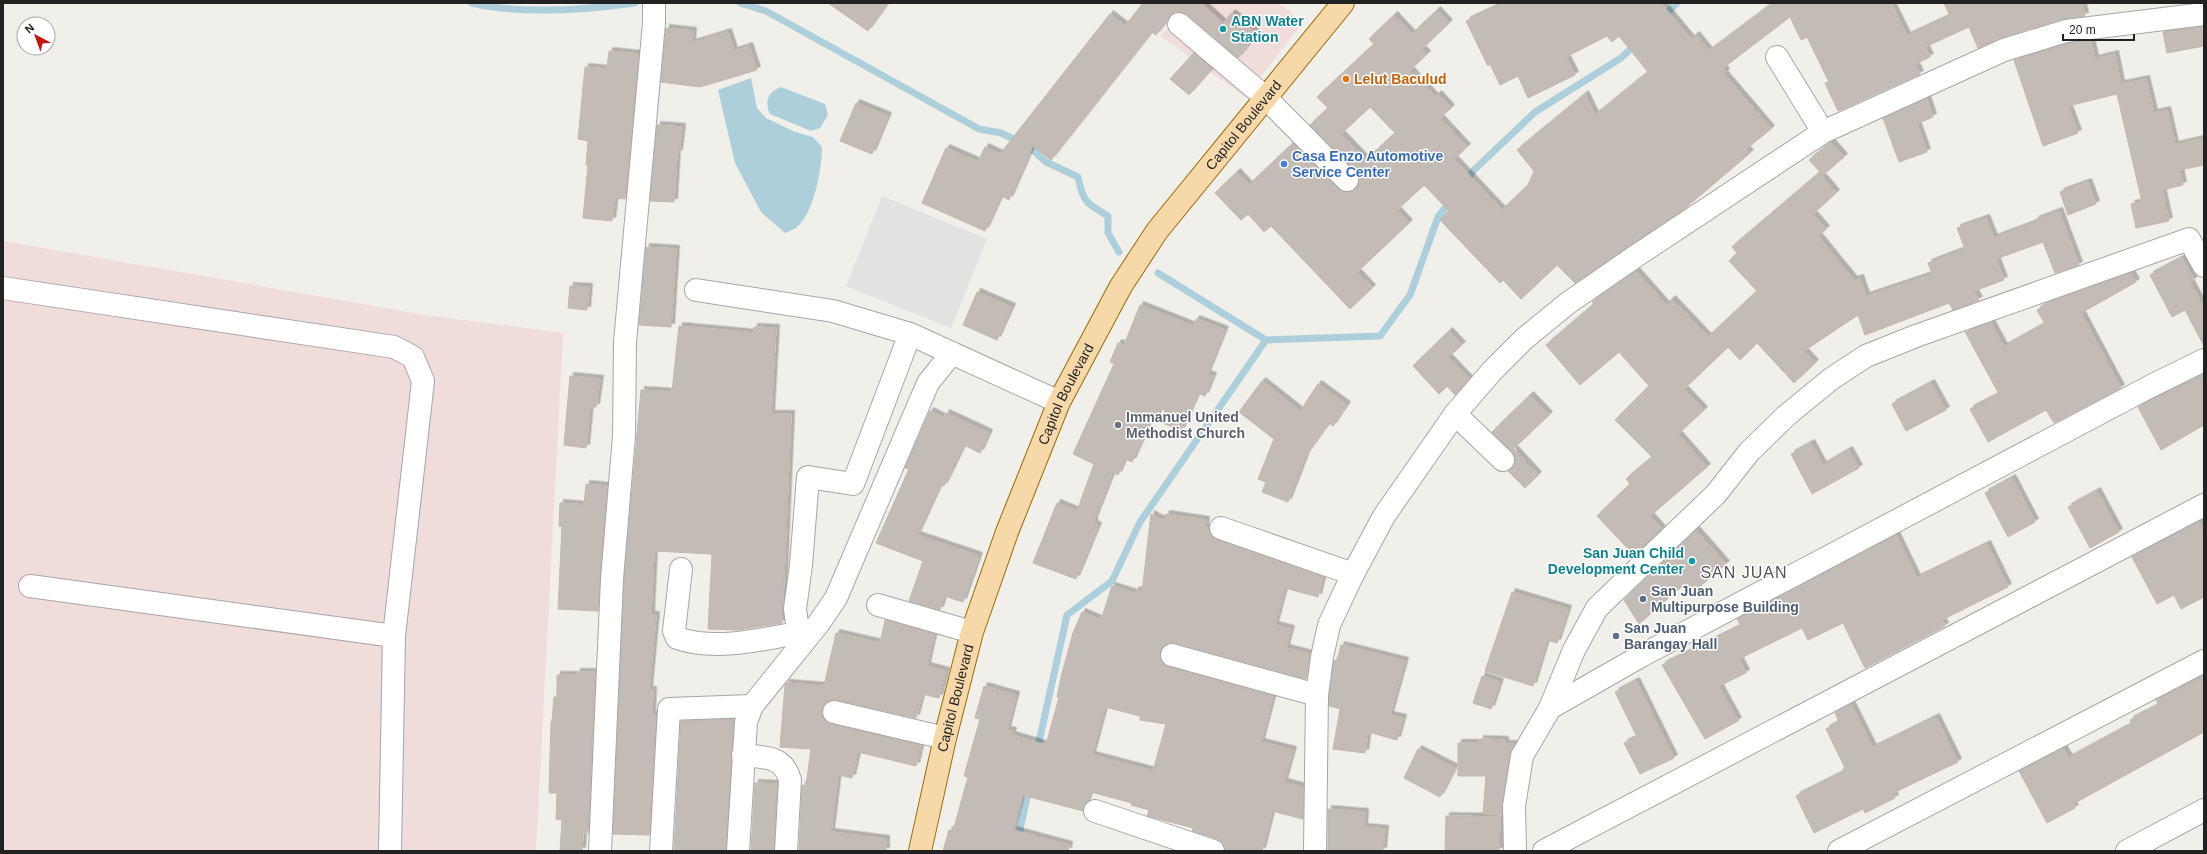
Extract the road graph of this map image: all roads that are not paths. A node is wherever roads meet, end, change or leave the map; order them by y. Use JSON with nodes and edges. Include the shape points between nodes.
{"nodes":[{"id":1,"x":1343,"y":3,"type":"edge"},
{"id":2,"x":654,"y":13,"type":"edge"},
{"id":3,"x":2204,"y":14,"type":"edge"},
{"id":4,"x":1179,"y":24,"type":"dead end"},
{"id":5,"x":1777,"y":57,"type":"dead end"},
{"id":6,"x":1265,"y":97,"type":"junction"},
{"id":7,"x":1823,"y":132,"type":"junction"},
{"id":8,"x":1347,"y":180,"type":"dead end"},
{"id":9,"x":2204,"y":266,"type":"edge"},
{"id":10,"x":3,"y":288,"type":"edge"},
{"id":11,"x":696,"y":290,"type":"dead end"},
{"id":12,"x":910,"y":334,"type":"junction"},
{"id":13,"x":952,"y":353,"type":"junction"},
{"id":14,"x":2204,"y":360,"type":"edge"},
{"id":15,"x":1059,"y":402,"type":"junction"},
{"id":16,"x":1455,"y":414,"type":"junction"},
{"id":17,"x":1503,"y":460,"type":"dead end"},
{"id":18,"x":2204,"y":505,"type":"edge"},
{"id":19,"x":1221,"y":528,"type":"dead end"},
{"id":20,"x":681,"y":569,"type":"dead end"},
{"id":21,"x":1353,"y":574,"type":"junction"},
{"id":22,"x":30,"y":586,"type":"dead end"},
{"id":23,"x":878,"y":605,"type":"dead end"},
{"id":24,"x":972,"y":632,"type":"junction"},
{"id":25,"x":394,"y":636,"type":"junction"},
{"id":26,"x":799,"y":639,"type":"junction"},
{"id":27,"x":1172,"y":655,"type":"dead end"},
{"id":28,"x":2204,"y":661,"type":"edge"},
{"id":29,"x":1317,"y":695,"type":"junction"},
{"id":30,"x":752,"y":706,"type":"junction"},
{"id":31,"x":1550,"y":708,"type":"junction"},
{"id":32,"x":834,"y":712,"type":"dead end"},
{"id":33,"x":945,"y":738,"type":"junction"},
{"id":34,"x":743,"y":755,"type":"junction"},
{"id":35,"x":2204,"y":810,"type":"edge"},
{"id":36,"x":1095,"y":811,"type":"dead end"},
{"id":37,"x":390,"y":851,"type":"edge"},
{"id":38,"x":600,"y":851,"type":"edge"},
{"id":39,"x":661,"y":851,"type":"edge"},
{"id":40,"x":738,"y":851,"type":"edge"},
{"id":41,"x":786,"y":851,"type":"edge"},
{"id":42,"x":920,"y":851,"type":"edge"},
{"id":43,"x":1213,"y":851,"type":"edge"},
{"id":44,"x":1315,"y":851,"type":"edge"},
{"id":45,"x":1515,"y":851,"type":"edge"},
{"id":46,"x":1544,"y":851,"type":"edge"},
{"id":47,"x":1840,"y":851,"type":"edge"},
{"id":48,"x":2127,"y":851,"type":"edge"}],
"edges":[{"from":1,"to":6,"type":"main road","name":"Capitol Boulevard"},
{"from":2,"to":38,"type":"street","via":[[625,342],[624,436],[612,579]]},
{"from":3,"to":7,"type":"street","via":[[2066,31],[2004,50]]},
{"from":4,"to":6,"type":"street"},
{"from":5,"to":7,"type":"street"},
{"from":6,"to":8,"type":"street"},
{"from":6,"to":15,"type":"main road","name":"Capitol Boulevard","via":[[1157,231],[1121,286]]},
{"from":7,"to":16,"type":"street","via":[[1568,303],[1524,339]]},
{"from":9,"to":31,"type":"street","via":[[2189,239],[1916,336],[1866,356],[1831,379],[1787,415],[1749,452],[1716,494],[1597,608],[1574,650]]},
{"from":10,"to":25,"type":"street","via":[[394,347],[413,357],[423,381]]},
{"from":11,"to":12,"type":"street","via":[[833,311]]},
{"from":12,"to":13,"type":"street"},
{"from":12,"to":26,"type":"street","via":[[853,484],[808,477],[795,609]]},
{"from":13,"to":15,"type":"street"},
{"from":13,"to":26,"type":"street","via":[[928,383],[836,598],[819,623]]},
{"from":14,"to":31,"type":"street","via":[[1641,656]]},
{"from":15,"to":24,"type":"main road","name":"Capitol Boulevard","via":[[1007,532]]},
{"from":16,"to":17,"type":"street"},
{"from":16,"to":21,"type":"street","via":[[1384,516]]},
{"from":18,"to":46,"type":"street"},
{"from":19,"to":21,"type":"street"},
{"from":20,"to":26,"type":"street","via":[[674,630],[677,638],[688,642],[744,644]]},
{"from":21,"to":29,"type":"street","via":[[1329,625]]},
{"from":22,"to":25,"type":"street"},
{"from":23,"to":24,"type":"street"},
{"from":24,"to":33,"type":"main road","name":"Capitol Boulevard"},
{"from":25,"to":37,"type":"street"},
{"from":26,"to":30,"type":"street"},
{"from":27,"to":29,"type":"street"},
{"from":28,"to":47,"type":"street"},
{"from":29,"to":44,"type":"street"},
{"from":30,"to":34,"type":"street","via":[[746,722]]},
{"from":30,"to":39,"type":"street","via":[[669,709]]},
{"from":31,"to":45,"type":"street","via":[[1522,756],[1514,806]]},
{"from":32,"to":33,"type":"street"},
{"from":33,"to":42,"type":"main road","name":"Capitol Boulevard"},
{"from":34,"to":40,"type":"street"},
{"from":34,"to":41,"type":"street","via":[[773,760],[785,766],[790,780]]},
{"from":35,"to":48,"type":"street"},
{"from":36,"to":43,"type":"street"}]}
